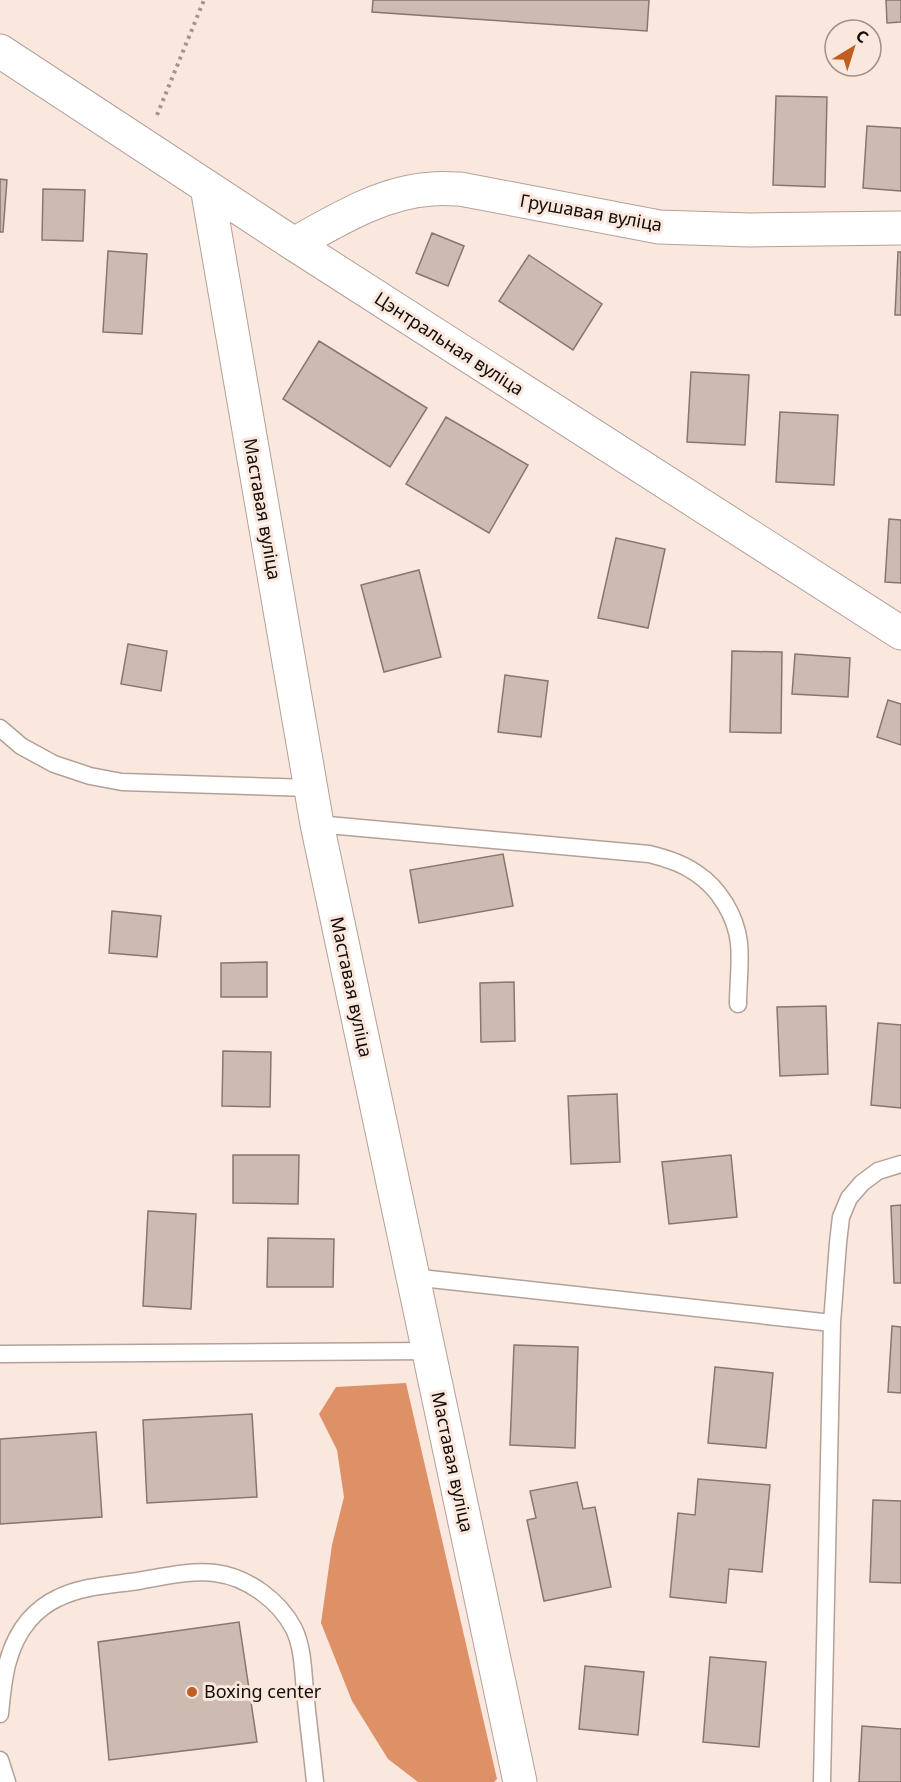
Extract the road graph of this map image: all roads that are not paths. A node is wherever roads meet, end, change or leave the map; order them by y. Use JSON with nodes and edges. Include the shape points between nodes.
{"nodes":[{"id":1,"x":0,"y":51,"type":"edge"},
{"id":2,"x":207,"y":187,"type":"junction"},
{"id":3,"x":901,"y":228,"type":"edge"},
{"id":4,"x":294,"y":244,"type":"junction"},
{"id":5,"x":901,"y":633,"type":"edge"},
{"id":6,"x":0,"y":728,"type":"edge"},
{"id":7,"x":310,"y":788,"type":"junction"},
{"id":8,"x":317,"y":824,"type":"junction"},
{"id":9,"x":738,"y":1004,"type":"dead end"},
{"id":10,"x":901,"y":1164,"type":"edge"},
{"id":11,"x":412,"y":1277,"type":"junction"},
{"id":12,"x":832,"y":1323,"type":"junction"},
{"id":13,"x":429,"y":1351,"type":"junction"},
{"id":14,"x":0,"y":1354,"type":"edge"},
{"id":15,"x":0,"y":1714,"type":"edge"},
{"id":16,"x":0,"y":1761,"type":"edge"},
{"id":17,"x":7,"y":1782,"type":"edge"},
{"id":18,"x":315,"y":1782,"type":"edge"},
{"id":19,"x":520,"y":1782,"type":"edge"},
{"id":20,"x":822,"y":1782,"type":"edge"}],
"edges":[{"from":1,"to":2,"type":"street","name":"Цэнтральная вуліца"},
{"from":2,"to":4,"type":"street","name":"Цэнтральная вуліца"},
{"from":2,"to":7,"type":"street","name":"Маставая вуліца"},
{"from":3,"to":4,"type":"street","name":"Грушавая вуліца","via":[[659,227],[460,189],[431,189],[372,204]]},
{"from":4,"to":5,"type":"street","name":"Цэнтральная вуліца"},
{"from":6,"to":7,"type":"lane","via":[[21,746],[54,764],[122,783]]},
{"from":7,"to":8,"type":"street","name":"Маставая вуліца"},
{"from":8,"to":9,"type":"lane","via":[[649,854],[673,861],[705,880],[733,918],[739,943]]},
{"from":8,"to":11,"type":"street","name":"Маставая вуліца"},
{"from":10,"to":12,"type":"lane","via":[[878,1171],[849,1198],[841,1217]]},
{"from":11,"to":12,"type":"lane"},
{"from":11,"to":13,"type":"street","name":"Маставая вуліца"},
{"from":12,"to":20,"type":"lane"},
{"from":13,"to":14,"type":"lane"},
{"from":13,"to":19,"type":"street","name":"Маставая вуліца"},
{"from":15,"to":18,"type":"lane","via":[[9,1656],[17,1638],[41,1608],[77,1591],[187,1573],[215,1573],[261,1591],[294,1629],[301,1650]]},
{"from":16,"to":17,"type":"lane"}]}
